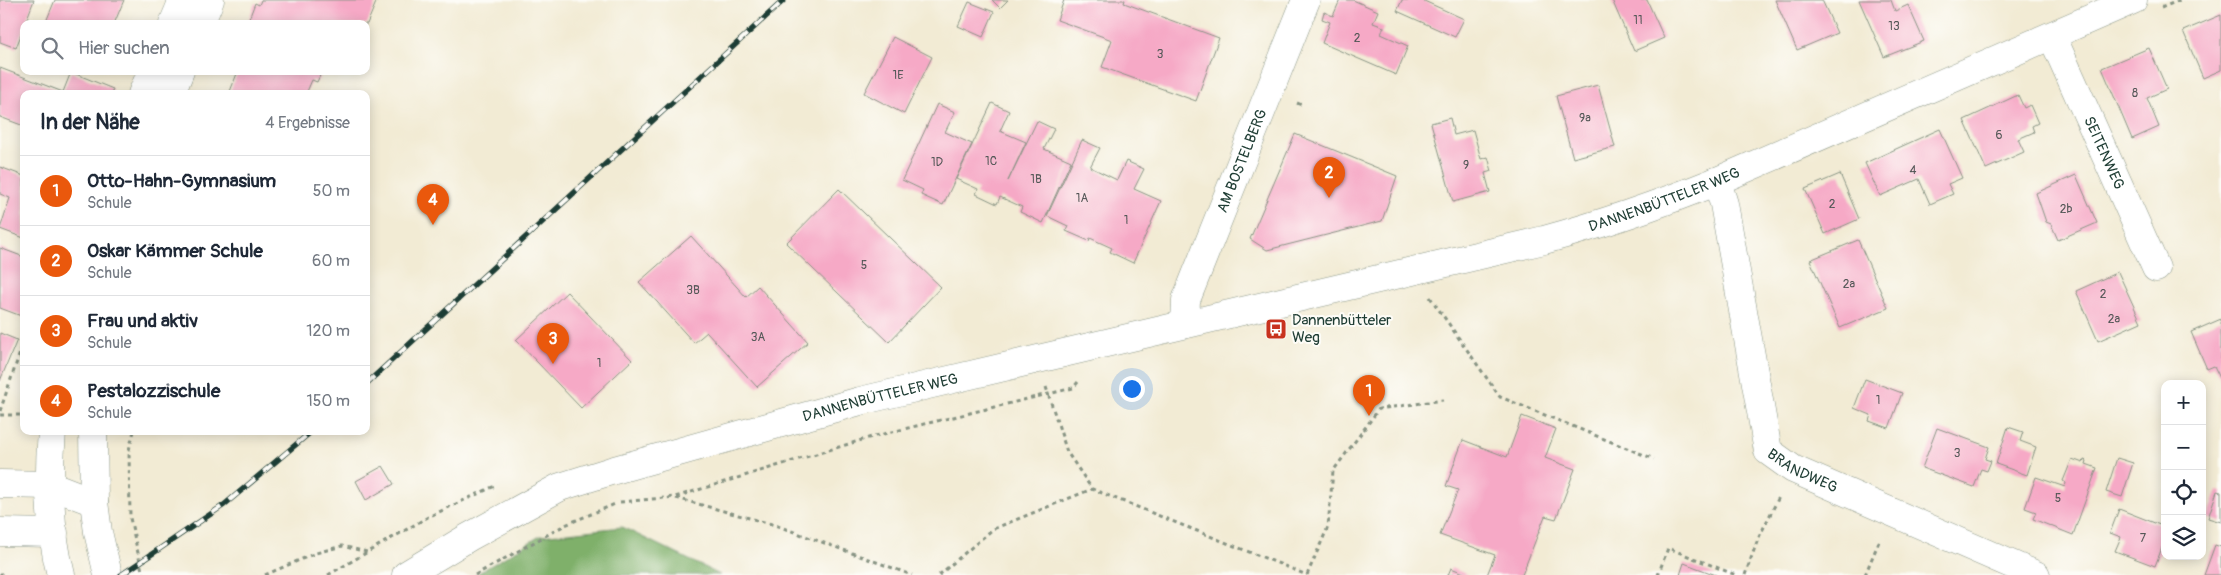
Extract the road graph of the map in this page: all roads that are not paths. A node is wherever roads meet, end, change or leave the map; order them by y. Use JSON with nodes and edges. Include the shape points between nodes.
{"nodes":[{"id":1,"x":184,"y":0,"type":"edge"},
{"id":2,"x":210,"y":0,"type":"edge"},
{"id":3,"x":1306,"y":0,"type":"edge"},
{"id":4,"x":2133,"y":0,"type":"edge"},
{"id":5,"x":175,"y":20,"type":"edge"},
{"id":6,"x":202,"y":20,"type":"edge"},
{"id":7,"x":2052,"y":36,"type":"junction"},
{"id":8,"x":150,"y":75,"type":"edge"},
{"id":9,"x":178,"y":75,"type":"edge"},
{"id":10,"x":144,"y":90,"type":"edge"},
{"id":11,"x":173,"y":90,"type":"edge"},
{"id":12,"x":1717,"y":181,"type":"junction"},
{"id":13,"x":2156,"y":268,"type":"dead end"},
{"id":14,"x":1185,"y":324,"type":"junction"},
{"id":15,"x":52,"y":435,"type":"edge"},
{"id":16,"x":93,"y":435,"type":"edge"},
{"id":17,"x":0,"y":484,"type":"edge"},
{"id":18,"x":50,"y":485,"type":"junction"},
{"id":19,"x":94,"y":502,"type":"junction"},
{"id":20,"x":0,"y":532,"type":"edge"},
{"id":21,"x":54,"y":533,"type":"junction"},
{"id":22,"x":61,"y":575,"type":"edge"},
{"id":23,"x":108,"y":575,"type":"edge"},
{"id":24,"x":406,"y":575,"type":"edge"},
{"id":25,"x":2036,"y":575,"type":"edge"}],
"edges":[{"from":1,"to":5,"type":"street"},
{"from":2,"to":6,"type":"street"},
{"from":3,"to":14,"type":"street","name":"AM BOSTELBERG","via":[[1186,300]]},
{"from":4,"to":7,"type":"street","name":"DANNENBÜTTELER WEG"},
{"from":7,"to":12,"type":"street","name":"DANNENBÜTTELER WEG"},
{"from":7,"to":13,"type":"street","name":"SEITENWEG"},
{"from":8,"to":10,"type":"street"},
{"from":9,"to":11,"type":"street"},
{"from":12,"to":14,"type":"street","name":"DANNENBÜTTELER WEG","via":[[1608,222],[1544,240]]},
{"from":12,"to":25,"type":"street","name":"BRANDWEG","via":[[1724,204],[1768,451],[1793,469]]},
{"from":14,"to":24,"type":"street","name":"DANNENBÜTTELER WEG","via":[[860,401],[560,487]]},
{"from":15,"to":18,"type":"street"},
{"from":16,"to":19,"type":"street"},
{"from":17,"to":18,"type":"street"},
{"from":18,"to":19,"type":"street"},
{"from":18,"to":21,"type":"street"},
{"from":19,"to":21,"type":"street"},
{"from":19,"to":23,"type":"street"},
{"from":20,"to":21,"type":"street"},
{"from":21,"to":22,"type":"street"}]}
